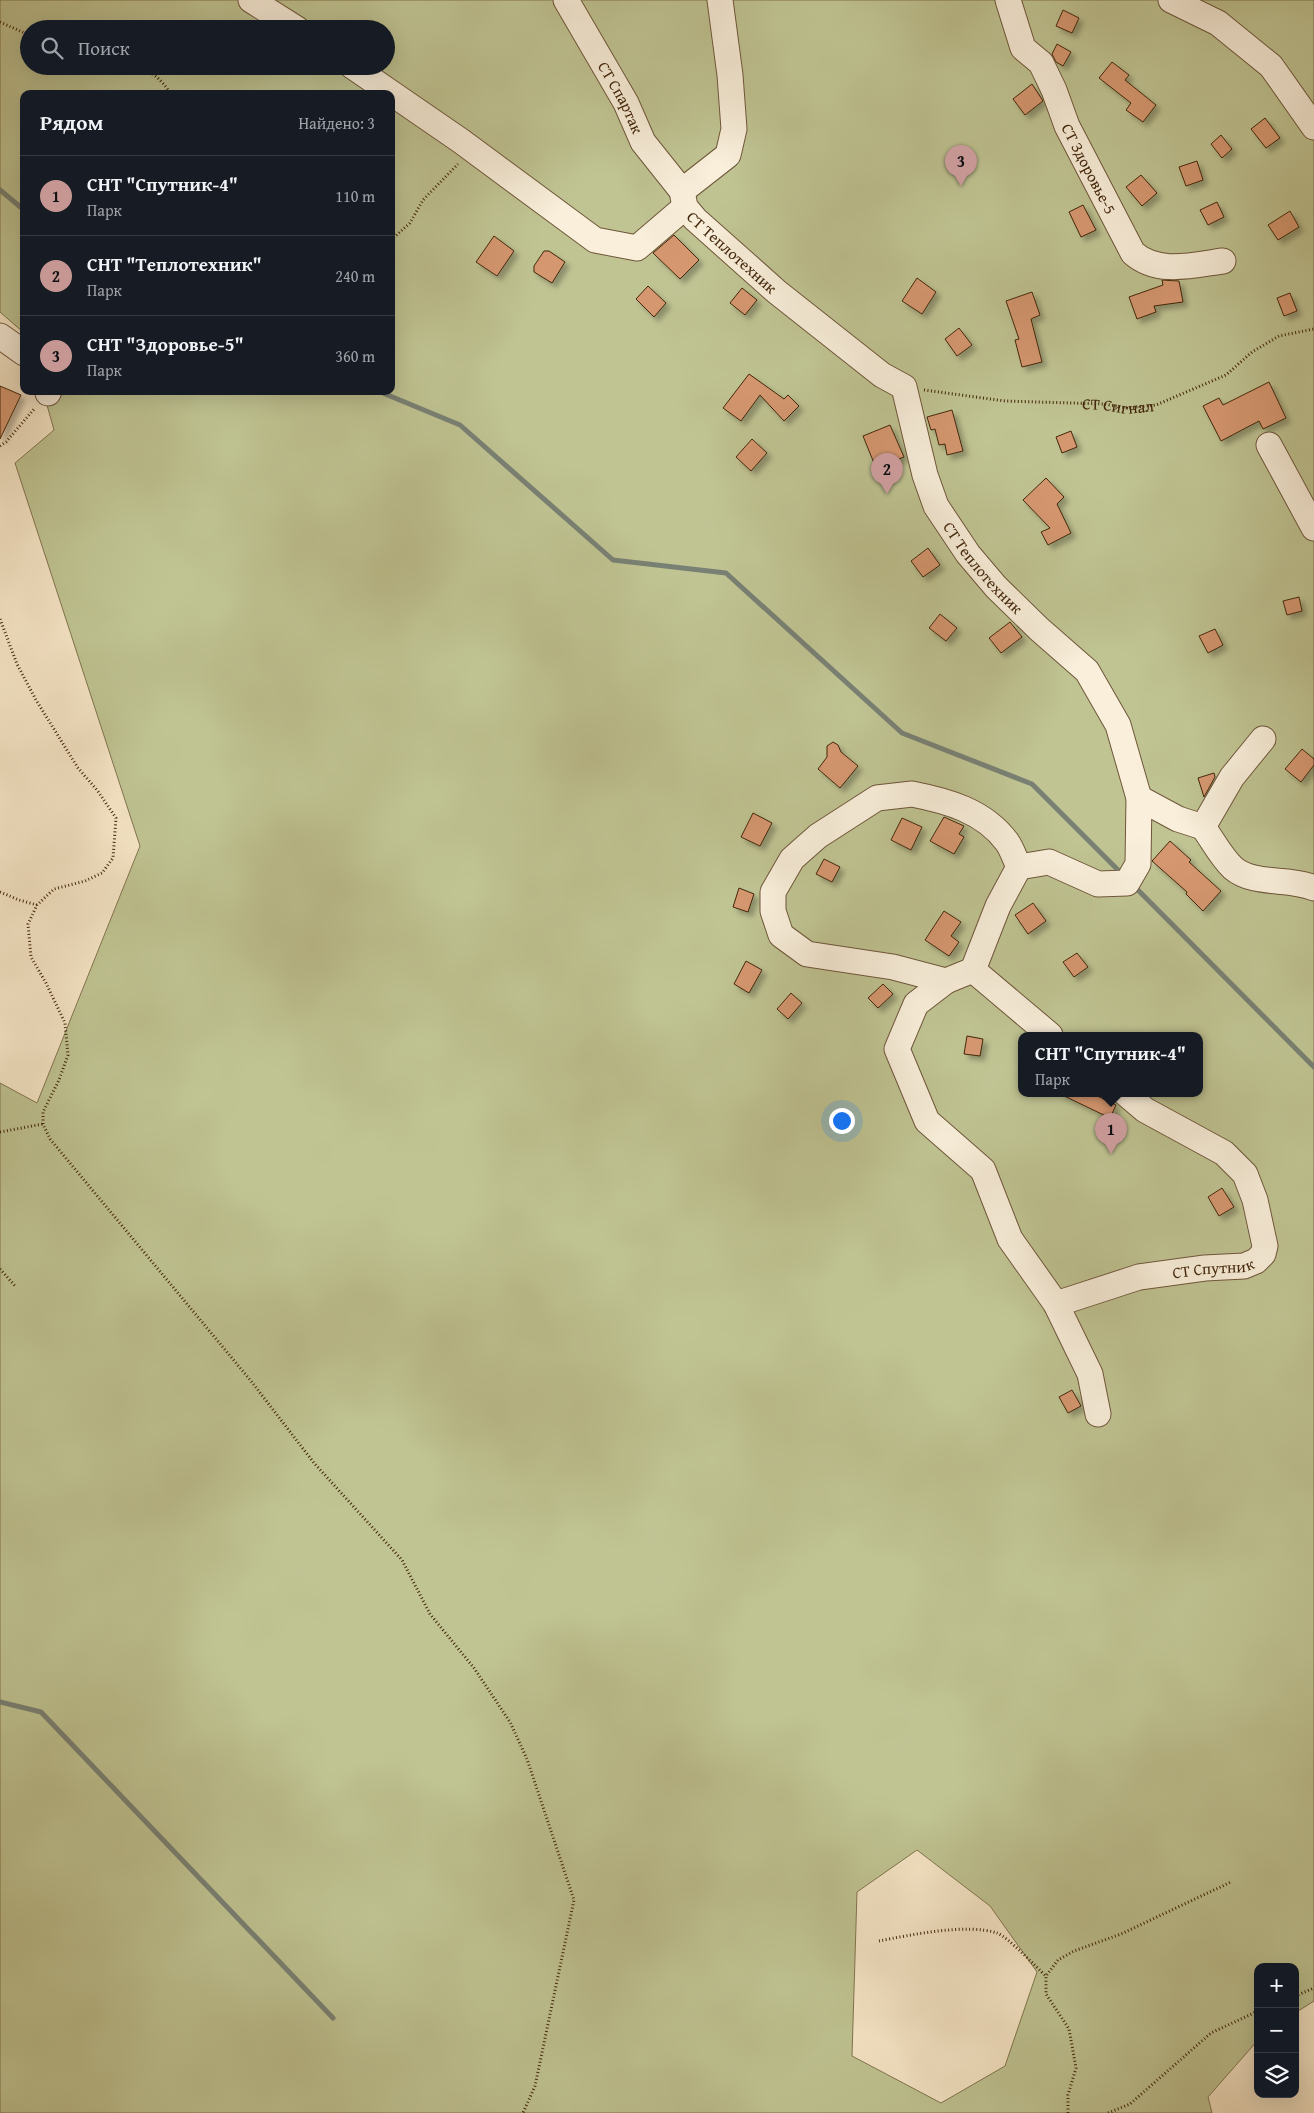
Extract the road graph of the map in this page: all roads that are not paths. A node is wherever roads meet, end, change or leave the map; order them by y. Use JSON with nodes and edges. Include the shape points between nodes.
{"nodes":[{"id":1,"x":251,"y":0,"type":"edge"},
{"id":2,"x":566,"y":0,"type":"edge"},
{"id":3,"x":720,"y":0,"type":"edge"},
{"id":4,"x":1008,"y":0,"type":"edge"},
{"id":5,"x":1171,"y":0,"type":"edge"},
{"id":6,"x":283,"y":20,"type":"edge"},
{"id":7,"x":365,"y":75,"type":"edge"},
{"id":8,"x":386,"y":90,"type":"edge"},
{"id":9,"x":395,"y":96,"type":"edge"},
{"id":10,"x":1314,"y":127,"type":"edge"},
{"id":11,"x":684,"y":199,"type":"junction"},
{"id":12,"x":1223,"y":261,"type":"dead end"},
{"id":13,"x":0,"y":336,"type":"edge"},
{"id":14,"x":20,"y":350,"type":"edge"},
{"id":15,"x":1269,"y":445,"type":"dead end"},
{"id":16,"x":1314,"y":528,"type":"edge"},
{"id":17,"x":1263,"y":739,"type":"dead end"},
{"id":18,"x":1140,"y":798,"type":"junction"},
{"id":19,"x":1203,"y":827,"type":"junction"},
{"id":20,"x":1018,"y":867,"type":"junction"},
{"id":21,"x":1314,"y":888,"type":"edge"},
{"id":22,"x":973,"y":970,"type":"junction"},
{"id":23,"x":946,"y":981,"type":"junction"},
{"id":24,"x":1046,"y":1032,"type":"edge"},
{"id":25,"x":1130,"y":1097,"type":"edge"},
{"id":26,"x":1056,"y":1304,"type":"junction"},
{"id":27,"x":1098,"y":1414,"type":"dead end"}],
"edges":[{"from":1,"to":6,"type":"street"},
{"from":2,"to":11,"type":"street","name":"СТ Спартак","via":[[626,103],[643,142]]},
{"from":3,"to":11,"type":"street","via":[[734,129],[728,155]]},
{"from":4,"to":12,"type":"street","name":"СТ Здоровье-5","via":[[1023,48],[1041,64],[1067,126],[1133,253],[1142,261],[1173,268]]},
{"from":5,"to":10,"type":"street","via":[[1218,23],[1271,66]]},
{"from":7,"to":8,"type":"street"},
{"from":9,"to":11,"type":"street","via":[[595,240],[637,248]]},
{"from":11,"to":18,"type":"street","name":"СТ Теплотехник","via":[[695,219],[777,292],[882,374],[904,387],[936,506],[968,554],[996,587],[1087,671],[1118,725]]},
{"from":13,"to":14,"type":"street"},
{"from":15,"to":16,"type":"street"},
{"from":17,"to":19,"type":"street","via":[[1232,777]]},
{"from":18,"to":19,"type":"street","via":[[1178,819]]},
{"from":18,"to":20,"type":"street","name":"СТ Теплотехник","via":[[1138,864],[1127,883],[1098,884],[1049,862]]},
{"from":19,"to":21,"type":"street","via":[[1232,867],[1247,877],[1302,882]]},
{"from":20,"to":22,"type":"street","via":[[998,906]]},
{"from":20,"to":23,"type":"street","via":[[1007,843],[985,819],[941,800],[912,794],[877,798],[818,836],[792,859],[773,892],[773,911],[781,935],[807,954],[893,967]]},
{"from":22,"to":23,"type":"street"},
{"from":22,"to":24,"type":"street"},
{"from":23,"to":26,"type":"street","via":[[916,1004],[897,1049],[927,1121],[983,1170],[1010,1239]]},
{"from":25,"to":26,"type":"street","name":"СТ Спутник","via":[[1145,1110],[1224,1153],[1245,1174],[1255,1200],[1265,1246],[1263,1254],[1244,1266],[1138,1277]]},
{"from":26,"to":27,"type":"street","via":[[1090,1374]]}]}
